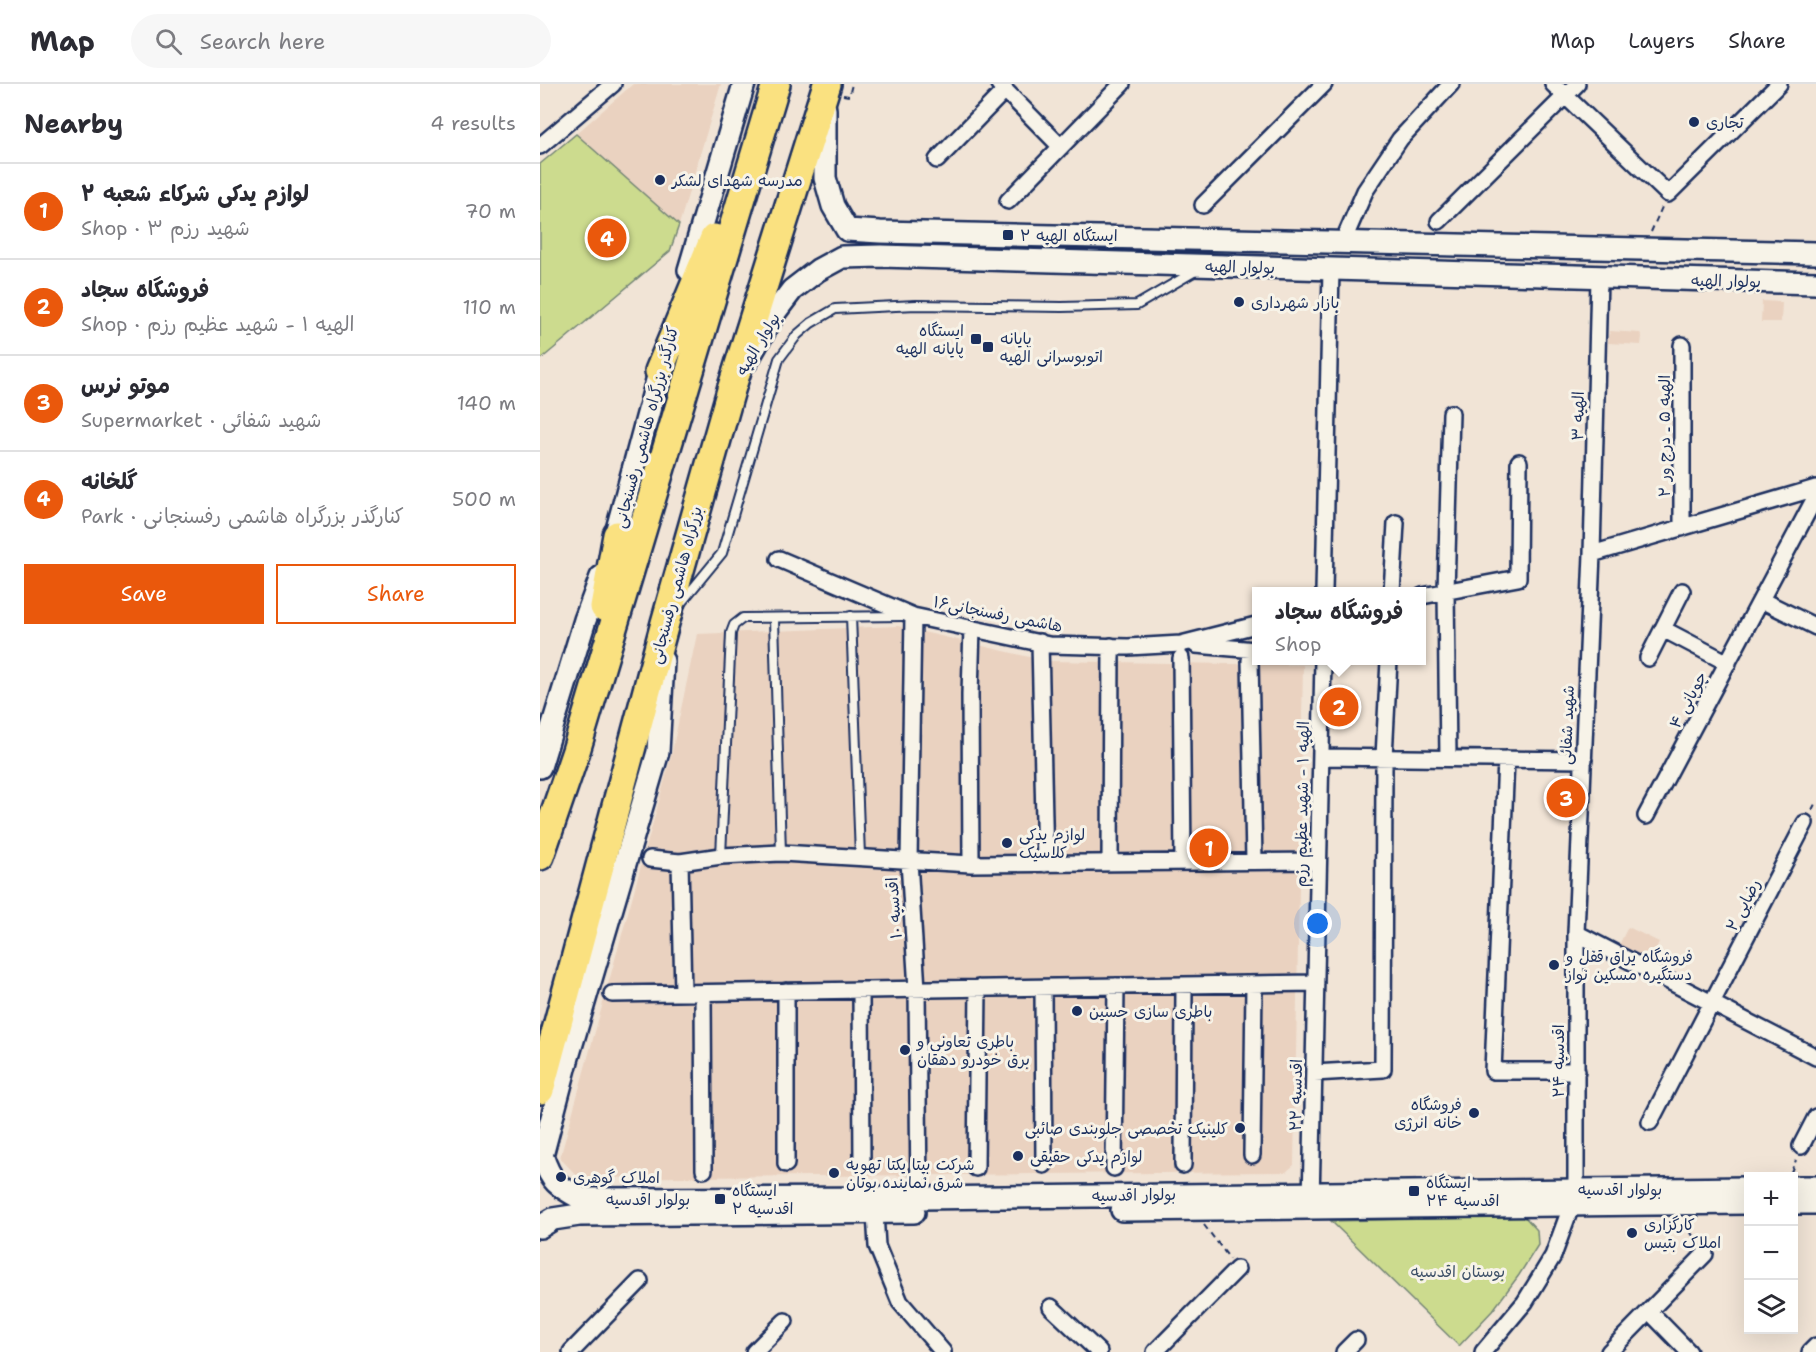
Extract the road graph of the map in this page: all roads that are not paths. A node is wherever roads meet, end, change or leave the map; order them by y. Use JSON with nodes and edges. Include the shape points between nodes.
{"nodes":[{"id":1,"x":613,"y":84,"type":"edge"},
{"id":2,"x":744,"y":84,"type":"edge"},
{"id":3,"x":1122,"y":84,"type":"edge"},
{"id":4,"x":1451,"y":84,"type":"edge"},
{"id":5,"x":1553,"y":84,"type":"edge"},
{"id":6,"x":1576,"y":84,"type":"edge"},
{"id":7,"x":1779,"y":84,"type":"edge"},
{"id":8,"x":1002,"y":87,"type":"edge"},
{"id":9,"x":775,"y":88,"type":"edge"},
{"id":10,"x":1319,"y":89,"type":"edge"},
{"id":11,"x":834,"y":91,"type":"edge"},
{"id":12,"x":1565,"y":95,"type":"junction"},
{"id":13,"x":540,"y":146,"type":"edge"},
{"id":14,"x":1061,"y":147,"type":"junction"},
{"id":15,"x":937,"y":160,"type":"dead end"},
{"id":16,"x":1008,"y":201,"type":"dead end"},
{"id":17,"x":1203,"y":205,"type":"dead end"},
{"id":18,"x":1439,"y":221,"type":"dead end"},
{"id":19,"x":847,"y":230,"type":"junction"},
{"id":20,"x":1342,"y":244,"type":"junction"},
{"id":21,"x":1816,"y":253,"type":"edge"},
{"id":22,"x":842,"y":258,"type":"junction"},
{"id":23,"x":1204,"y":267,"type":"junction"},
{"id":24,"x":1331,"y":269,"type":"junction"},
{"id":25,"x":1599,"y":278,"type":"junction"},
{"id":26,"x":1816,"y":283,"type":"edge"},
{"id":27,"x":1682,"y":345,"type":"dead end"},
{"id":28,"x":659,"y":371,"type":"junction"},
{"id":29,"x":730,"y":390,"type":"junction"},
{"id":30,"x":1451,"y":413,"type":"dead end"},
{"id":31,"x":1519,"y":462,"type":"dead end"},
{"id":32,"x":1816,"y":488,"type":"edge"},
{"id":33,"x":1816,"y":496,"type":"edge"},
{"id":34,"x":1396,"y":523,"type":"dead end"},
{"id":35,"x":1682,"y":528,"type":"junction"},
{"id":36,"x":617,"y":535,"type":"junction"},
{"id":37,"x":1593,"y":554,"type":"junction"},
{"id":38,"x":779,"y":559,"type":"dead end"},
{"id":39,"x":1324,"y":587,"type":"edge"},
{"id":40,"x":1392,"y":587,"type":"edge"},
{"id":41,"x":1446,"y":591,"type":"junction"},
{"id":42,"x":1682,"y":591,"type":"dead end"},
{"id":43,"x":1426,"y":595,"type":"edge"},
{"id":44,"x":1761,"y":600,"type":"junction"},
{"id":45,"x":851,"y":616,"type":"junction"},
{"id":46,"x":913,"y":616,"type":"junction"},
{"id":47,"x":774,"y":619,"type":"junction"},
{"id":48,"x":665,"y":623,"type":"junction"},
{"id":49,"x":1816,"y":627,"type":"edge"},
{"id":50,"x":972,"y":628,"type":"junction"},
{"id":51,"x":1252,"y":628,"type":"edge"},
{"id":52,"x":1663,"y":629,"type":"junction"},
{"id":53,"x":1040,"y":642,"type":"junction"},
{"id":54,"x":1111,"y":646,"type":"junction"},
{"id":55,"x":1181,"y":651,"type":"junction"},
{"id":56,"x":1252,"y":655,"type":"edge"},
{"id":57,"x":1648,"y":658,"type":"dead end"},
{"id":58,"x":1728,"y":663,"type":"junction"},
{"id":59,"x":1253,"y":665,"type":"edge"},
{"id":60,"x":1323,"y":665,"type":"edge"},
{"id":61,"x":1389,"y":665,"type":"edge"},
{"id":62,"x":576,"y":751,"type":"junction"},
{"id":63,"x":1321,"y":757,"type":"junction"},
{"id":64,"x":1383,"y":757,"type":"junction"},
{"id":65,"x":1448,"y":758,"type":"junction"},
{"id":66,"x":1506,"y":759,"type":"junction"},
{"id":67,"x":1584,"y":760,"type":"junction"},
{"id":68,"x":540,"y":767,"type":"edge"},
{"id":69,"x":1646,"y":816,"type":"dead end"},
{"id":70,"x":1805,"y":823,"type":"dead end"},
{"id":71,"x":781,"y":853,"type":"junction"},
{"id":72,"x":540,"y":856,"type":"edge"},
{"id":73,"x":721,"y":856,"type":"junction"},
{"id":74,"x":860,"y":856,"type":"junction"},
{"id":75,"x":650,"y":859,"type":"dead end"},
{"id":76,"x":909,"y":861,"type":"junction"},
{"id":77,"x":1254,"y":861,"type":"junction"},
{"id":78,"x":1318,"y":861,"type":"junction"},
{"id":79,"x":680,"y":862,"type":"junction"},
{"id":80,"x":1183,"y":862,"type":"junction"},
{"id":81,"x":1110,"y":863,"type":"junction"},
{"id":82,"x":971,"y":864,"type":"junction"},
{"id":83,"x":1045,"y":864,"type":"junction"},
{"id":84,"x":1576,"y":933,"type":"junction"},
{"id":85,"x":1316,"y":983,"type":"junction"},
{"id":86,"x":1254,"y":984,"type":"junction"},
{"id":87,"x":1184,"y":985,"type":"junction"},
{"id":88,"x":1116,"y":986,"type":"junction"},
{"id":89,"x":978,"y":988,"type":"junction"},
{"id":90,"x":1043,"y":988,"type":"junction"},
{"id":91,"x":917,"y":989,"type":"junction"},
{"id":92,"x":861,"y":990,"type":"junction"},
{"id":93,"x":786,"y":991,"type":"junction"},
{"id":94,"x":683,"y":993,"type":"junction"},
{"id":95,"x":704,"y":993,"type":"junction"},
{"id":96,"x":612,"y":994,"type":"dead end"},
{"id":97,"x":1712,"y":1002,"type":"junction"},
{"id":98,"x":1816,"y":1057,"type":"edge"},
{"id":99,"x":1576,"y":1071,"type":"junction"},
{"id":100,"x":1314,"y":1073,"type":"junction"},
{"id":101,"x":540,"y":1090,"type":"edge"},
{"id":102,"x":1816,"y":1117,"type":"edge"},
{"id":103,"x":1650,"y":1122,"type":"dead end"},
{"id":104,"x":1801,"y":1146,"type":"road end"},
{"id":105,"x":1252,"y":1155,"type":"dead end"},
{"id":106,"x":541,"y":1159,"type":"edge"},
{"id":107,"x":786,"y":1164,"type":"dead end"},
{"id":108,"x":862,"y":1164,"type":"dead end"},
{"id":109,"x":1044,"y":1165,"type":"dead end"},
{"id":110,"x":1183,"y":1165,"type":"dead end"},
{"id":111,"x":976,"y":1168,"type":"dead end"},
{"id":112,"x":1114,"y":1168,"type":"dead end"},
{"id":113,"x":704,"y":1170,"type":"dead end"},
{"id":114,"x":1798,"y":1187,"type":"edge"},
{"id":115,"x":1816,"y":1187,"type":"edge"},
{"id":116,"x":1744,"y":1188,"type":"edge"},
{"id":117,"x":1574,"y":1196,"type":"junction"},
{"id":118,"x":919,"y":1198,"type":"junction"},
{"id":119,"x":1312,"y":1200,"type":"junction"},
{"id":120,"x":1744,"y":1203,"type":"edge"},
{"id":121,"x":1798,"y":1203,"type":"edge"},
{"id":122,"x":1816,"y":1203,"type":"edge"},
{"id":123,"x":875,"y":1213,"type":"junction"},
{"id":124,"x":540,"y":1227,"type":"edge"},
{"id":125,"x":1706,"y":1254,"type":"road end"},
{"id":126,"x":1237,"y":1269,"type":"road end"},
{"id":127,"x":640,"y":1281,"type":"dead end"},
{"id":128,"x":1051,"y":1306,"type":"dead end"},
{"id":129,"x":1649,"y":1311,"type":"junction"},
{"id":130,"x":785,"y":1321,"type":"dead end"},
{"id":131,"x":1356,"y":1340,"type":"dead end"},
{"id":132,"x":1816,"y":1346,"type":"edge"},
{"id":133,"x":571,"y":1352,"type":"edge"},
{"id":134,"x":754,"y":1352,"type":"edge"},
{"id":135,"x":943,"y":1352,"type":"edge"},
{"id":136,"x":1099,"y":1352,"type":"edge"},
{"id":137,"x":1155,"y":1352,"type":"edge"},
{"id":138,"x":1344,"y":1352,"type":"edge"},
{"id":139,"x":1483,"y":1352,"type":"edge"},
{"id":140,"x":1608,"y":1352,"type":"edge"},
{"id":141,"x":1689,"y":1352,"type":"edge"},
{"id":142,"x":1810,"y":1352,"type":"edge"}],
"edges":[{"from":1,"to":13,"type":"street"},
{"from":2,"to":28,"type":"main road","name":"کنارگذر بزرگراه هاشمی رفسنجانی"},
{"from":3,"to":14,"type":"street"},
{"from":4,"to":20,"type":"street","via":[[1400,139],[1365,191]]},
{"from":5,"to":12,"type":"street"},
{"from":6,"to":12,"type":"street"},
{"from":7,"to":12,"type":"street","via":[[1668,194]]},
{"from":8,"to":14,"type":"street"},
{"from":8,"to":15,"type":"street"},
{"from":9,"to":28,"type":"highway"},
{"from":9,"to":62,"type":"highway"},
{"from":10,"to":17,"type":"street"},
{"from":11,"to":19,"type":"main road","via":[[825,178],[833,206]]},
{"from":11,"to":29,"type":"highway","name":"بزرگراه هاشمی رفسنجانی"},
{"from":12,"to":18,"type":"street"},
{"from":14,"to":16,"type":"street"},
{"from":19,"to":20,"type":"main road","name":"بولوار الهیه"},
{"from":19,"to":22,"type":"main road","via":[[838,242]]},
{"from":20,"to":21,"type":"main road","name":"بولوار الهیه"},
{"from":22,"to":23,"type":"main road","name":"بولوار الهیه"},
{"from":22,"to":29,"type":"main road","name":"بولوار الهیه","via":[[792,290]]},
{"from":23,"to":24,"type":"main road","name":"بولوار الهیه"},
{"from":23,"to":48,"type":"lane","via":[[1137,305],[835,309],[811,323],[779,359],[722,553]]},
{"from":24,"to":25,"type":"main road","name":"بولوار الهیه"},
{"from":24,"to":39,"type":"street"},
{"from":25,"to":26,"type":"main road","name":"بولوار الهیه"},
{"from":25,"to":37,"type":"street","name":"الهیه ۳"},
{"from":27,"to":35,"type":"street","name":"الهیه ۵ ـ درج ور ۲"},
{"from":28,"to":36,"type":"main road","name":"کنارگذر بزرگراه هاشمی رفسنجانی"},
{"from":29,"to":48,"type":"highway","name":"بزرگراه هاشمی رفسنجانی"},
{"from":30,"to":41,"type":"street"},
{"from":31,"to":41,"type":"street","via":[[1518,578]]},
{"from":32,"to":35,"type":"street"},
{"from":33,"to":44,"type":"street","name":"چوپانی ۴"},
{"from":34,"to":40,"type":"street"},
{"from":35,"to":37,"type":"street"},
{"from":36,"to":62,"type":"highway"},
{"from":36,"to":68,"type":"main road","name":"کنارگذر بزرگراه هاشمی رفسنجانی","via":[[585,620]]},
{"from":37,"to":67,"type":"street","name":"شهید شفائی"},
{"from":38,"to":46,"type":"street","name":"هاشمی رفسنجانی۱۶"},
{"from":41,"to":43,"type":"street"},
{"from":41,"to":65,"type":"street"},
{"from":42,"to":52,"type":"street"},
{"from":44,"to":49,"type":"street"},
{"from":44,"to":58,"type":"street","name":"چوپانی ۴"},
{"from":45,"to":46,"type":"lane"},
{"from":45,"to":47,"type":"lane"},
{"from":45,"to":74,"type":"lane"},
{"from":46,"to":50,"type":"street","name":"هاشمی رفسنجانی۱۶"},
{"from":46,"to":76,"type":"street","name":"اقدسیه ۱۰"},
{"from":47,"to":71,"type":"lane"},
{"from":47,"to":73,"type":"lane","via":[[743,618],[734,625],[732,633]]},
{"from":48,"to":101,"type":"highway","name":"بزرگراه هاشمی رفسنجانی"},
{"from":48,"to":106,"type":"main road","via":[[658,752]]},
{"from":50,"to":53,"type":"street","name":"هاشمی رفسنجانی۱۶"},
{"from":50,"to":82,"type":"street"},
{"from":51,"to":55,"type":"street","name":"هاشمی رفسنجانی۱۶"},
{"from":52,"to":57,"type":"street"},
{"from":52,"to":58,"type":"street"},
{"from":53,"to":54,"type":"street","name":"هاشمی رفسنجانی۱۶"},
{"from":53,"to":83,"type":"street"},
{"from":54,"to":55,"type":"street","name":"هاشمی رفسنجانی۱۶"},
{"from":54,"to":81,"type":"street"},
{"from":55,"to":56,"type":"street"},
{"from":55,"to":80,"type":"street"},
{"from":58,"to":69,"type":"street","name":"چوپانی ۴"},
{"from":59,"to":77,"type":"street"},
{"from":60,"to":63,"type":"street","name":"الهیه ۱ - شهید عظیم رزم"},
{"from":61,"to":64,"type":"street"},
{"from":62,"to":72,"type":"highway"},
{"from":63,"to":64,"type":"street"},
{"from":63,"to":78,"type":"street","name":"الهیه ۱ - شهید عظیم رزم"},
{"from":64,"to":65,"type":"street"},
{"from":64,"to":100,"type":"street","via":[[1383,1069]]},
{"from":65,"to":66,"type":"street"},
{"from":66,"to":67,"type":"street"},
{"from":66,"to":99,"type":"street","via":[[1493,1071]]},
{"from":67,"to":84,"type":"street","name":"شهید شفائی"},
{"from":70,"to":97,"type":"street","name":"رضایی ۲"},
{"from":71,"to":73,"type":"street"},
{"from":71,"to":74,"type":"street"},
{"from":73,"to":79,"type":"street"},
{"from":74,"to":76,"type":"street"},
{"from":75,"to":79,"type":"street"},
{"from":76,"to":82,"type":"street"},
{"from":76,"to":91,"type":"street","name":"اقدسیه ۱۰"},
{"from":77,"to":78,"type":"street"},
{"from":77,"to":80,"type":"street"},
{"from":78,"to":85,"type":"street","name":"الهیه ۱ - شهید عظیم رزم"},
{"from":79,"to":94,"type":"street"},
{"from":80,"to":81,"type":"street"},
{"from":81,"to":83,"type":"street"},
{"from":82,"to":83,"type":"street"},
{"from":84,"to":97,"type":"street"},
{"from":84,"to":99,"type":"street","name":"اقدسیه ۲۴"},
{"from":85,"to":86,"type":"street"},
{"from":85,"to":100,"type":"street","name":"اقدسیه ۲۲"},
{"from":86,"to":87,"type":"street"},
{"from":86,"to":105,"type":"street"},
{"from":87,"to":88,"type":"street"},
{"from":87,"to":110,"type":"street"},
{"from":88,"to":90,"type":"street"},
{"from":88,"to":112,"type":"street"},
{"from":89,"to":90,"type":"street"},
{"from":89,"to":91,"type":"street"},
{"from":89,"to":111,"type":"street"},
{"from":90,"to":109,"type":"street"},
{"from":91,"to":92,"type":"street"},
{"from":91,"to":118,"type":"street","name":"اقدسیه ۱۰"},
{"from":92,"to":93,"type":"street"},
{"from":92,"to":108,"type":"street"},
{"from":93,"to":95,"type":"street"},
{"from":93,"to":107,"type":"street"},
{"from":94,"to":95,"type":"street"},
{"from":94,"to":96,"type":"street"},
{"from":95,"to":113,"type":"street"},
{"from":97,"to":98,"type":"street"},
{"from":97,"to":103,"type":"street","name":"رضایی ۲"},
{"from":99,"to":117,"type":"street","name":"اقدسیه ۲۴"},
{"from":100,"to":119,"type":"street","name":"اقدسیه ۲۲"},
{"from":102,"to":104,"type":"street"},
{"from":106,"to":118,"type":"main road","name":"بولوار اقدسیه","via":[[549,1175],[563,1189],[582,1199]]},
{"from":114,"to":115,"type":"main road"},
{"from":116,"to":117,"type":"main road","name":"بولوار اقدسیه"},
{"from":117,"to":119,"type":"main road","name":"بولوار اقدسیه"},
{"from":117,"to":120,"type":"main road","name":"بولوار اقدسیه"},
{"from":117,"to":139,"type":"street","via":[[1553,1256],[1525,1302]]},
{"from":118,"to":119,"type":"main road","name":"بولوار اقدسیه"},
{"from":119,"to":123,"type":"main road","name":"بولوار اقدسیه","via":[[1192,1209]]},
{"from":121,"to":122,"type":"main road"},
{"from":123,"to":124,"type":"main road","name":"بولوار اقدسیه","via":[[579,1215],[553,1219]]},
{"from":123,"to":135,"type":"street","via":[[877,1246],[900,1302]]},
{"from":125,"to":129,"type":"street"},
{"from":126,"to":137,"type":"street"},
{"from":127,"to":133,"type":"street"},
{"from":128,"to":136,"type":"street"},
{"from":129,"to":140,"type":"street"},
{"from":129,"to":141,"type":"street"},
{"from":130,"to":134,"type":"street"},
{"from":131,"to":138,"type":"street"},
{"from":132,"to":142,"type":"street"}]}
